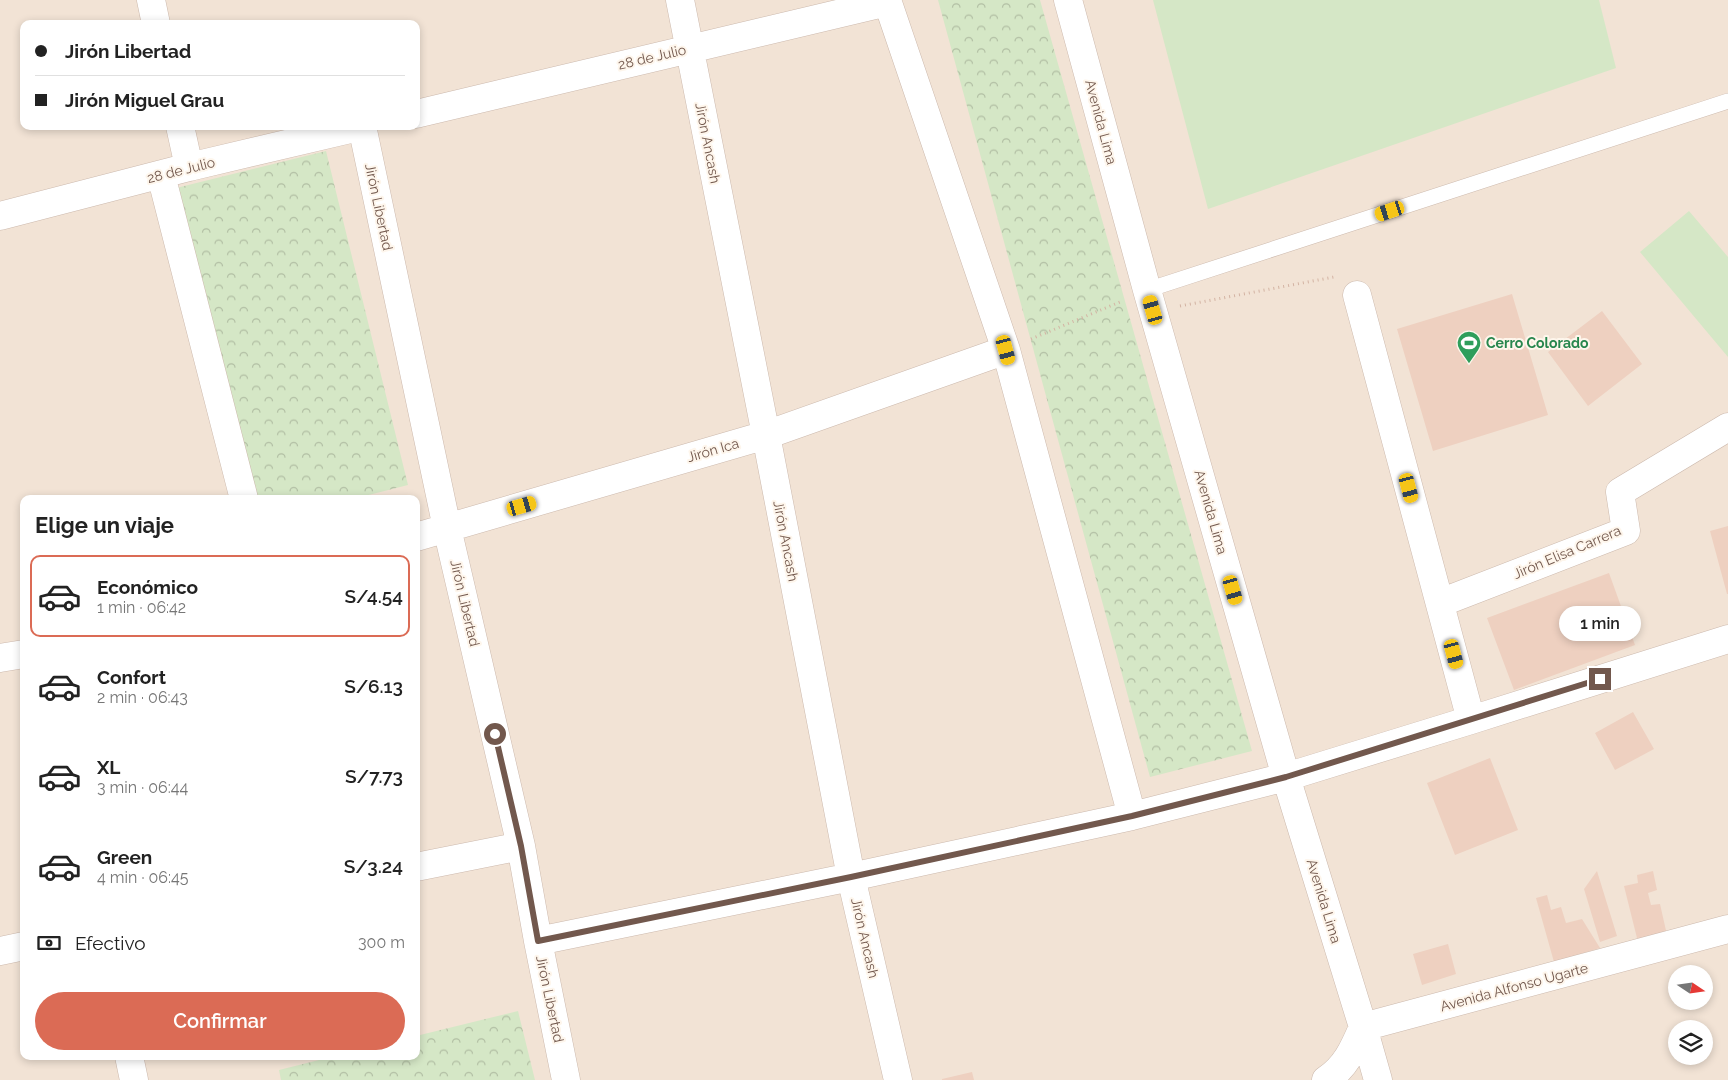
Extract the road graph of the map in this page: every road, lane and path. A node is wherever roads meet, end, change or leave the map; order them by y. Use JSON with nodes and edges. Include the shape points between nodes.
{"nodes":[{"id":1,"x":151,"y":0,"type":"edge"},
{"id":2,"x":680,"y":0,"type":"edge"},
{"id":3,"x":1068,"y":0,"type":"edge"},
{"id":4,"x":888,"y":1,"type":"edge"},
{"id":5,"x":155,"y":20,"type":"edge"},
{"id":6,"x":690,"y":48,"type":"junction"},
{"id":7,"x":1728,"y":101,"type":"edge"},
{"id":8,"x":420,"y":113,"type":"edge"},
{"id":9,"x":181,"y":130,"type":"edge"},
{"id":10,"x":345,"y":130,"type":"edge"},
{"id":11,"x":363,"y":130,"type":"edge"},
{"id":12,"x":189,"y":167,"type":"junction"},
{"id":13,"x":161,"y":175,"type":"junction"},
{"id":14,"x":0,"y":216,"type":"edge"},
{"id":15,"x":1357,"y":295,"type":"joint"},
{"id":16,"x":1150,"y":300,"type":"junction"},
{"id":17,"x":1006,"y":350,"type":"junction"},
{"id":18,"x":1728,"y":427,"type":"edge"},
{"id":19,"x":766,"y":434,"type":"junction"},
{"id":20,"x":243,"y":495,"type":"edge"},
{"id":21,"x":447,"y":528,"type":"junction"},
{"id":22,"x":420,"y":536,"type":"edge"},
{"id":23,"x":1440,"y":603,"type":"junction"},
{"id":24,"x":1728,"y":638,"type":"edge"},
{"id":25,"x":20,"y":655,"type":"edge"},
{"id":26,"x":0,"y":658,"type":"edge"},
{"id":27,"x":1472,"y":720,"type":"junction"},
{"id":28,"x":1286,"y":777,"type":"junction"},
{"id":29,"x":1132,"y":816,"type":"junction"},
{"id":30,"x":521,"y":846,"type":"junction"},
{"id":31,"x":420,"y":866,"type":"edge"},
{"id":32,"x":851,"y":877,"type":"junction"},
{"id":33,"x":1728,"y":929,"type":"edge"},
{"id":34,"x":538,"y":941,"type":"junction"},
{"id":35,"x":20,"y":947,"type":"edge"},
{"id":36,"x":0,"y":950,"type":"edge"},
{"id":37,"x":1363,"y":1027,"type":"junction"},
{"id":38,"x":130,"y":1060,"type":"edge"},
{"id":39,"x":134,"y":1080,"type":"edge"},
{"id":40,"x":566,"y":1080,"type":"edge"},
{"id":41,"x":898,"y":1080,"type":"edge"},
{"id":42,"x":1326,"y":1080,"type":"edge"},
{"id":43,"x":1378,"y":1080,"type":"edge"}],
"edges":[{"from":1,"to":5,"type":"street"},
{"from":2,"to":6,"type":"street","name":"Jirón Ancash"},
{"from":3,"to":16,"type":"street","name":"Avenida Lima"},
{"from":4,"to":6,"type":"street","name":"28 de Julio"},
{"from":4,"to":17,"type":"street"},
{"from":6,"to":8,"type":"street","name":"28 de Julio"},
{"from":6,"to":19,"type":"street","name":"Jirón Ancash"},
{"from":7,"to":16,"type":"lane"},
{"from":9,"to":12,"type":"street"},
{"from":10,"to":12,"type":"street","name":"28 de Julio"},
{"from":11,"to":21,"type":"street","name":"Jirón Libertad"},
{"from":12,"to":13,"type":"street","name":"28 de Julio"},
{"from":13,"to":14,"type":"street","name":"28 de Julio"},
{"from":13,"to":20,"type":"street"},
{"from":15,"to":16,"type":"path","via":[[1352,274]]},
{"from":15,"to":23,"type":"street"},
{"from":16,"to":17,"type":"path"},
{"from":16,"to":28,"type":"street","name":"Avenida Lima"},
{"from":17,"to":19,"type":"street","name":"Jirón Ica"},
{"from":17,"to":29,"type":"street"},
{"from":18,"to":23,"type":"street","name":"Jirón Elisa Carrera","via":[[1620,492],[1626,531]]},
{"from":19,"to":21,"type":"street","name":"Jirón Ica"},
{"from":19,"to":32,"type":"street","name":"Jirón Ancash"},
{"from":21,"to":22,"type":"street","name":"Jirón Ica"},
{"from":21,"to":30,"type":"street","name":"Jirón Libertad"},
{"from":23,"to":27,"type":"street"},
{"from":24,"to":27,"type":"street"},
{"from":25,"to":26,"type":"street"},
{"from":27,"to":28,"type":"street"},
{"from":28,"to":29,"type":"street"},
{"from":28,"to":37,"type":"street","name":"Avenida Lima"},
{"from":29,"to":32,"type":"street"},
{"from":30,"to":31,"type":"street"},
{"from":30,"to":34,"type":"street","name":"Jirón Libertad"},
{"from":32,"to":34,"type":"street"},
{"from":32,"to":41,"type":"street","name":"Jirón Ancash"},
{"from":33,"to":37,"type":"street","name":"Avenida Alfonso Ugarte"},
{"from":34,"to":40,"type":"street","name":"Jirón Libertad"},
{"from":35,"to":36,"type":"street"},
{"from":37,"to":42,"type":"street","via":[[1353,1052],[1338,1072]]},
{"from":37,"to":43,"type":"street","name":"Avenida Lima"},
{"from":38,"to":39,"type":"street"}]}
